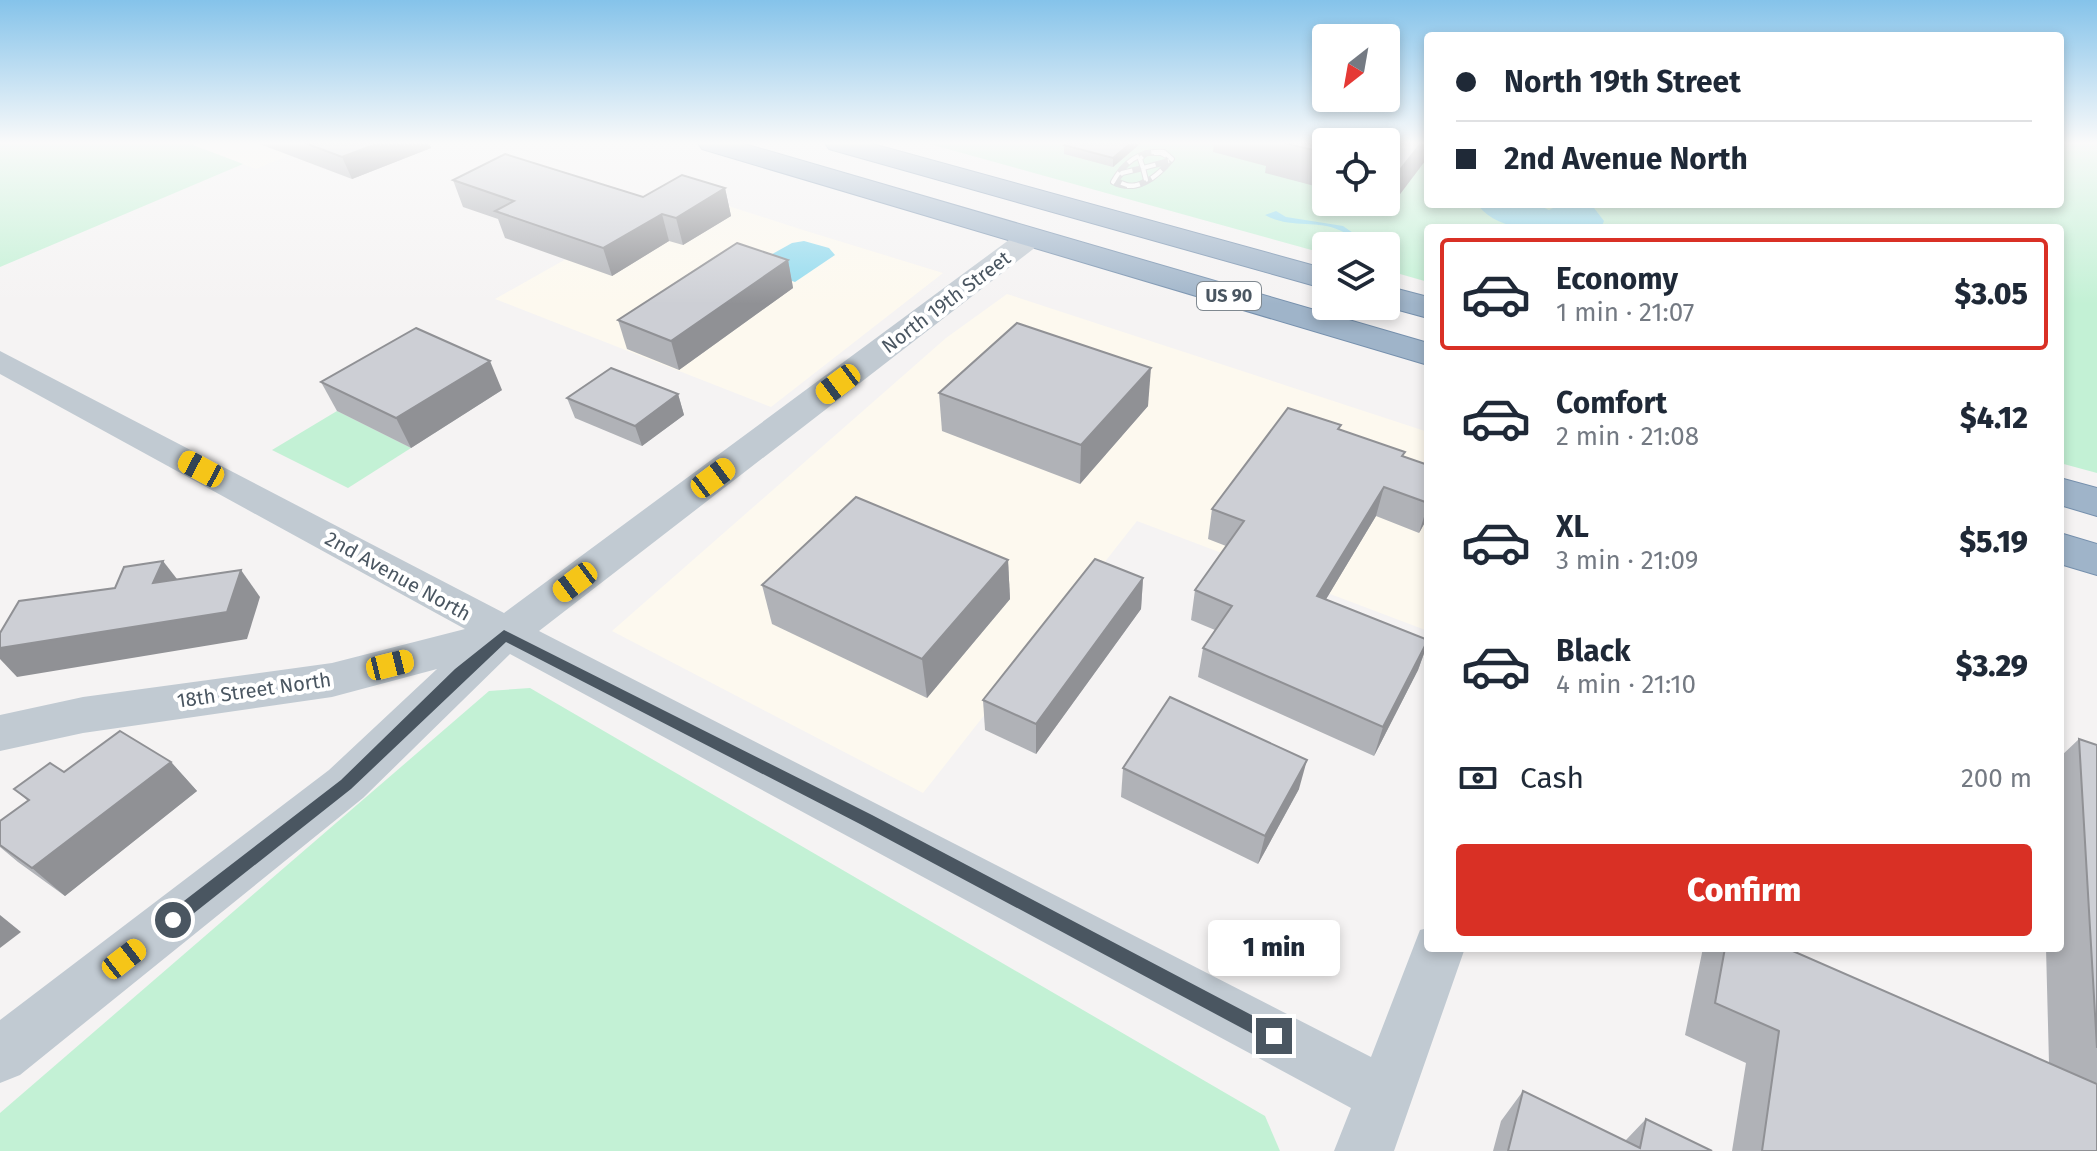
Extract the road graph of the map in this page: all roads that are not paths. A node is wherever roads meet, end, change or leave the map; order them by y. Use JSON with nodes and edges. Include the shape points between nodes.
{"nodes":[{"id":1,"x":894,"y":197,"type":"edge"},
{"id":2,"x":1031,"y":197,"type":"edge"},
{"id":3,"x":1031,"y":237,"type":"junction"},
{"id":4,"x":1312,"y":275,"type":"edge"},
{"id":5,"x":1400,"y":300,"type":"edge"},
{"id":6,"x":1424,"y":307,"type":"edge"},
{"id":7,"x":1424,"y":353,"type":"edge"},
{"id":8,"x":0,"y":361,"type":"edge"},
{"id":9,"x":2064,"y":492,"type":"edge"},
{"id":10,"x":2097,"y":502,"type":"edge"},
{"id":11,"x":2064,"y":549,"type":"edge"},
{"id":12,"x":2097,"y":560,"type":"edge"},
{"id":13,"x":504,"y":635,"type":"junction"},
{"id":14,"x":0,"y":733,"type":"edge"},
{"id":15,"x":1437,"y":952,"type":"edge"},
{"id":16,"x":0,"y":1055,"type":"edge"},
{"id":17,"x":1383,"y":1094,"type":"junction"},
{"id":18,"x":1364,"y":1151,"type":"edge"}],
"edges":[{"from":1,"to":3,"type":"highway","number":"US 90"},
{"from":2,"to":4,"type":"highway","number":"US 90"},
{"from":3,"to":7,"type":"highway","number":"US 90"},
{"from":3,"to":13,"type":"street","name":"North 19th Street"},
{"from":5,"to":6,"type":"highway"},
{"from":8,"to":13,"type":"street","name":"2nd Avenue North"},
{"from":9,"to":10,"type":"highway"},
{"from":11,"to":12,"type":"highway"},
{"from":13,"to":14,"type":"street","name":"18th Street North","via":[[332,680],[83,715]]},
{"from":13,"to":16,"type":"street","name":"North 19th Street","via":[[346,784]]},
{"from":13,"to":17,"type":"street","name":"2nd Avenue North"},
{"from":15,"to":17,"type":"street"},
{"from":17,"to":18,"type":"street"}]}
